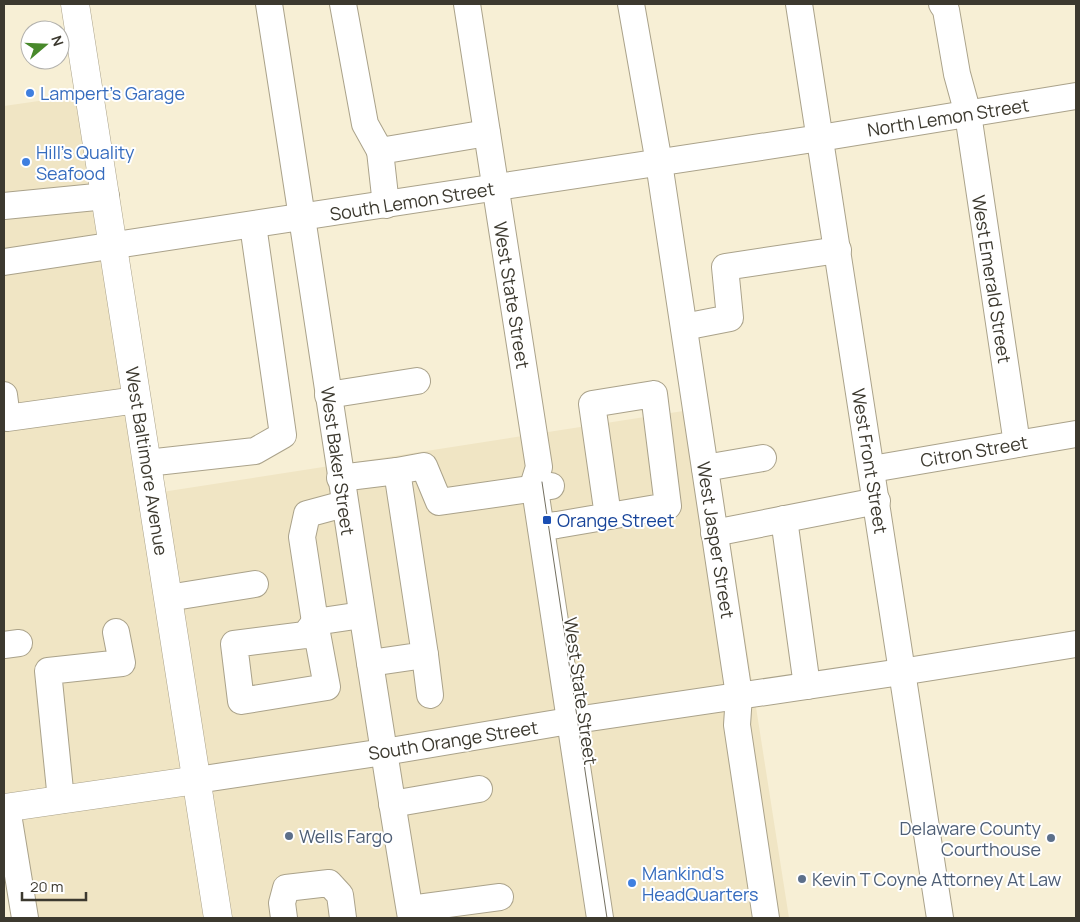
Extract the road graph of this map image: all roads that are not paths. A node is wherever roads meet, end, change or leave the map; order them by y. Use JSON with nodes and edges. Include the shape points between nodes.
{"nodes":[{"id":1,"x":75,"y":4,"type":"edge"},
{"id":2,"x":269,"y":4,"type":"edge"},
{"id":3,"x":343,"y":4,"type":"edge"},
{"id":4,"x":466,"y":4,"type":"edge"},
{"id":5,"x":632,"y":4,"type":"edge"},
{"id":6,"x":799,"y":4,"type":"edge"},
{"id":7,"x":942,"y":4,"type":"edge"},
{"id":8,"x":1076,"y":96,"type":"edge"},
{"id":9,"x":968,"y":114,"type":"junction"},
{"id":10,"x":487,"y":133,"type":"junction"},
{"id":11,"x":820,"y":138,"type":"junction"},
{"id":12,"x":380,"y":151,"type":"junction"},
{"id":13,"x":659,"y":163,"type":"junction"},
{"id":14,"x":496,"y":188,"type":"junction"},
{"id":15,"x":106,"y":196,"type":"junction"},
{"id":16,"x":386,"y":205,"type":"junction"},
{"id":17,"x":4,"y":206,"type":"edge"},
{"id":18,"x":302,"y":218,"type":"junction"},
{"id":19,"x":253,"y":225,"type":"junction"},
{"id":20,"x":114,"y":247,"type":"junction"},
{"id":21,"x":838,"y":250,"type":"junction"},
{"id":22,"x":4,"y":262,"type":"edge"},
{"id":23,"x":684,"y":327,"type":"junction"},
{"id":24,"x":417,"y":381,"type":"dead end"},
{"id":25,"x":4,"y":395,"type":"edge"},
{"id":26,"x":328,"y":395,"type":"junction"},
{"id":27,"x":138,"y":400,"type":"junction"},
{"id":28,"x":1076,"y":434,"type":"edge"},
{"id":29,"x":1017,"y":444,"type":"junction"},
{"id":30,"x":763,"y":458,"type":"dead end"},
{"id":31,"x":147,"y":463,"type":"junction"},
{"id":32,"x":705,"y":468,"type":"junction"},
{"id":33,"x":872,"y":469,"type":"junction"},
{"id":34,"x":397,"y":471,"type":"junction"},
{"id":35,"x":340,"y":478,"type":"junction"},
{"id":36,"x":542,"y":481,"type":"junction"},
{"id":37,"x":876,"y":501,"type":"junction"},
{"id":38,"x":345,"y":508,"type":"junction"},
{"id":39,"x":608,"y":516,"type":"junction"},
{"id":40,"x":784,"y":519,"type":"junction"},
{"id":41,"x":549,"y":526,"type":"junction"},
{"id":42,"x":714,"y":533,"type":"junction"},
{"id":43,"x":255,"y":584,"type":"dead end"},
{"id":44,"x":168,"y":598,"type":"junction"},
{"id":45,"x":362,"y":615,"type":"junction"},
{"id":46,"x":116,"y":632,"type":"dead end"},
{"id":47,"x":1076,"y":644,"type":"edge"},
{"id":48,"x":425,"y":655,"type":"junction"},
{"id":49,"x":370,"y":663,"type":"junction"},
{"id":50,"x":901,"y":672,"type":"junction"},
{"id":51,"x":807,"y":686,"type":"junction"},
{"id":52,"x":430,"y":695,"type":"dead end"},
{"id":53,"x":739,"y":695,"type":"junction"},
{"id":54,"x":577,"y":720,"type":"junction"},
{"id":55,"x":384,"y":752,"type":"junction"},
{"id":56,"x":197,"y":780,"type":"junction"},
{"id":57,"x":479,"y":789,"type":"dead end"},
{"id":58,"x":61,"y":800,"type":"junction"},
{"id":59,"x":392,"y":804,"type":"junction"},
{"id":60,"x":5,"y":808,"type":"edge"},
{"id":61,"x":500,"y":896,"type":"dead end"},
{"id":62,"x":410,"y":914,"type":"edge"},
{"id":63,"x":25,"y":918,"type":"edge"},
{"id":64,"x":218,"y":918,"type":"edge"},
{"id":65,"x":284,"y":918,"type":"edge"},
{"id":66,"x":343,"y":918,"type":"edge"},
{"id":67,"x":600,"y":918,"type":"edge"},
{"id":68,"x":616,"y":918,"type":"edge"},
{"id":69,"x":766,"y":918,"type":"edge"},
{"id":70,"x":940,"y":918,"type":"edge"}],
"edges":[{"from":1,"to":15,"type":"main road","name":"West Baltimore Avenue"},
{"from":2,"to":18,"type":"street","name":"West Baker Street"},
{"from":3,"to":12,"type":"street","via":[[365,124]]},
{"from":4,"to":10,"type":"street","name":"West State Street"},
{"from":5,"to":13,"type":"street","name":"West Jasper Street"},
{"from":6,"to":11,"type":"street","name":"West Front Street"},
{"from":7,"to":9,"type":"street","name":"West Emerald Street","via":[[946,10]]},
{"from":8,"to":9,"type":"street","name":"North Lemon Street"},
{"from":9,"to":11,"type":"street","name":"North Lemon Street"},
{"from":9,"to":29,"type":"street","name":"West Emerald Street"},
{"from":10,"to":12,"type":"street"},
{"from":10,"to":14,"type":"street","name":"West State Street"},
{"from":11,"to":13,"type":"street","name":"South Lemon Street"},
{"from":11,"to":21,"type":"street","name":"West Front Street"},
{"from":12,"to":16,"type":"street"},
{"from":13,"to":14,"type":"street","name":"South Lemon Street"},
{"from":13,"to":23,"type":"street","name":"West Jasper Street"},
{"from":14,"to":16,"type":"street","name":"South Lemon Street"},
{"from":14,"to":36,"type":"street","name":"West State Street"},
{"from":15,"to":17,"type":"street"},
{"from":15,"to":20,"type":"main road","name":"West Baltimore Avenue"},
{"from":16,"to":18,"type":"street","name":"South Lemon Street"},
{"from":18,"to":19,"type":"street","name":"South Lemon Street"},
{"from":18,"to":26,"type":"street","name":"West Baker Street"},
{"from":19,"to":20,"type":"street","name":"South Lemon Street"},
{"from":19,"to":31,"type":"street","via":[[283,435],[255,451]]},
{"from":20,"to":22,"type":"street","name":"South Lemon Street"},
{"from":20,"to":27,"type":"main road","name":"West Baltimore Avenue"},
{"from":21,"to":23,"type":"street","via":[[725,266],[730,318]]},
{"from":21,"to":33,"type":"street","name":"West Front Street"},
{"from":23,"to":32,"type":"street","name":"West Jasper Street"},
{"from":24,"to":26,"type":"street"},
{"from":25,"to":27,"type":"street","via":[[7,418]]},
{"from":26,"to":35,"type":"street","name":"West Baker Street"},
{"from":27,"to":31,"type":"main road","name":"West Baltimore Avenue"},
{"from":28,"to":29,"type":"street","name":"Citron Street"},
{"from":29,"to":33,"type":"street","name":"Citron Street"},
{"from":30,"to":32,"type":"street"},
{"from":31,"to":44,"type":"main road","name":"West Baltimore Avenue"},
{"from":32,"to":42,"type":"street","name":"West Jasper Street"},
{"from":33,"to":37,"type":"street","name":"West Front Street"},
{"from":34,"to":35,"type":"street"},
{"from":34,"to":36,"type":"street","via":[[424,466],[438,502]]},
{"from":34,"to":48,"type":"street"},
{"from":35,"to":38,"type":"street","name":"West Baker Street"},
{"from":36,"to":41,"type":"street","name":"West State Street"},
{"from":37,"to":40,"type":"street"},
{"from":37,"to":50,"type":"street","name":"West Front Street"},
{"from":38,"to":45,"type":"street","name":"West Baker Street"},
{"from":38,"to":45,"type":"street","via":[[307,514],[302,537],[316,622]]},
{"from":39,"to":39,"type":"street","via":[[668,506],[654,394],[592,404]]},
{"from":39,"to":41,"type":"street"},
{"from":40,"to":42,"type":"street"},
{"from":40,"to":51,"type":"street"},
{"from":41,"to":54,"type":"street","name":"West State Street"},
{"from":42,"to":53,"type":"street","name":"West Jasper Street"},
{"from":43,"to":44,"type":"street"},
{"from":44,"to":56,"type":"main road","name":"West Baltimore Avenue"},
{"from":45,"to":49,"type":"street","name":"West Baker Street"},
{"from":46,"to":58,"type":"street","via":[[122,663],[48,671]]},
{"from":47,"to":50,"type":"street","name":"South Orange Street"},
{"from":48,"to":49,"type":"street"},
{"from":48,"to":52,"type":"street"},
{"from":49,"to":55,"type":"street","name":"West Baker Street"},
{"from":50,"to":51,"type":"street","name":"South Orange Street"},
{"from":50,"to":70,"type":"street","name":"West Front Street"},
{"from":51,"to":53,"type":"street","name":"South Orange Street"},
{"from":53,"to":54,"type":"street","name":"South Orange Street"},
{"from":53,"to":69,"type":"street","name":"West Jasper Street","via":[[737,726]]},
{"from":54,"to":55,"type":"street","name":"South Orange Street"},
{"from":54,"to":67,"type":"street","name":"West State Street"},
{"from":54,"to":68,"type":"street","name":"West State Street"},
{"from":55,"to":56,"type":"street","name":"South Orange Street"},
{"from":55,"to":59,"type":"street","name":"West Baker Street"},
{"from":56,"to":58,"type":"main road","name":"South Orange Street"},
{"from":56,"to":64,"type":"main road","name":"West Baltimore Avenue"},
{"from":57,"to":59,"type":"street"},
{"from":58,"to":60,"type":"main road","name":"South Orange Street"},
{"from":59,"to":62,"type":"street","name":"West Baker Street"},
{"from":60,"to":63,"type":"street"},
{"from":61,"to":62,"type":"street"},
{"from":65,"to":66,"type":"street","via":[[282,903],[286,888],[329,883],[340,896]]}]}
